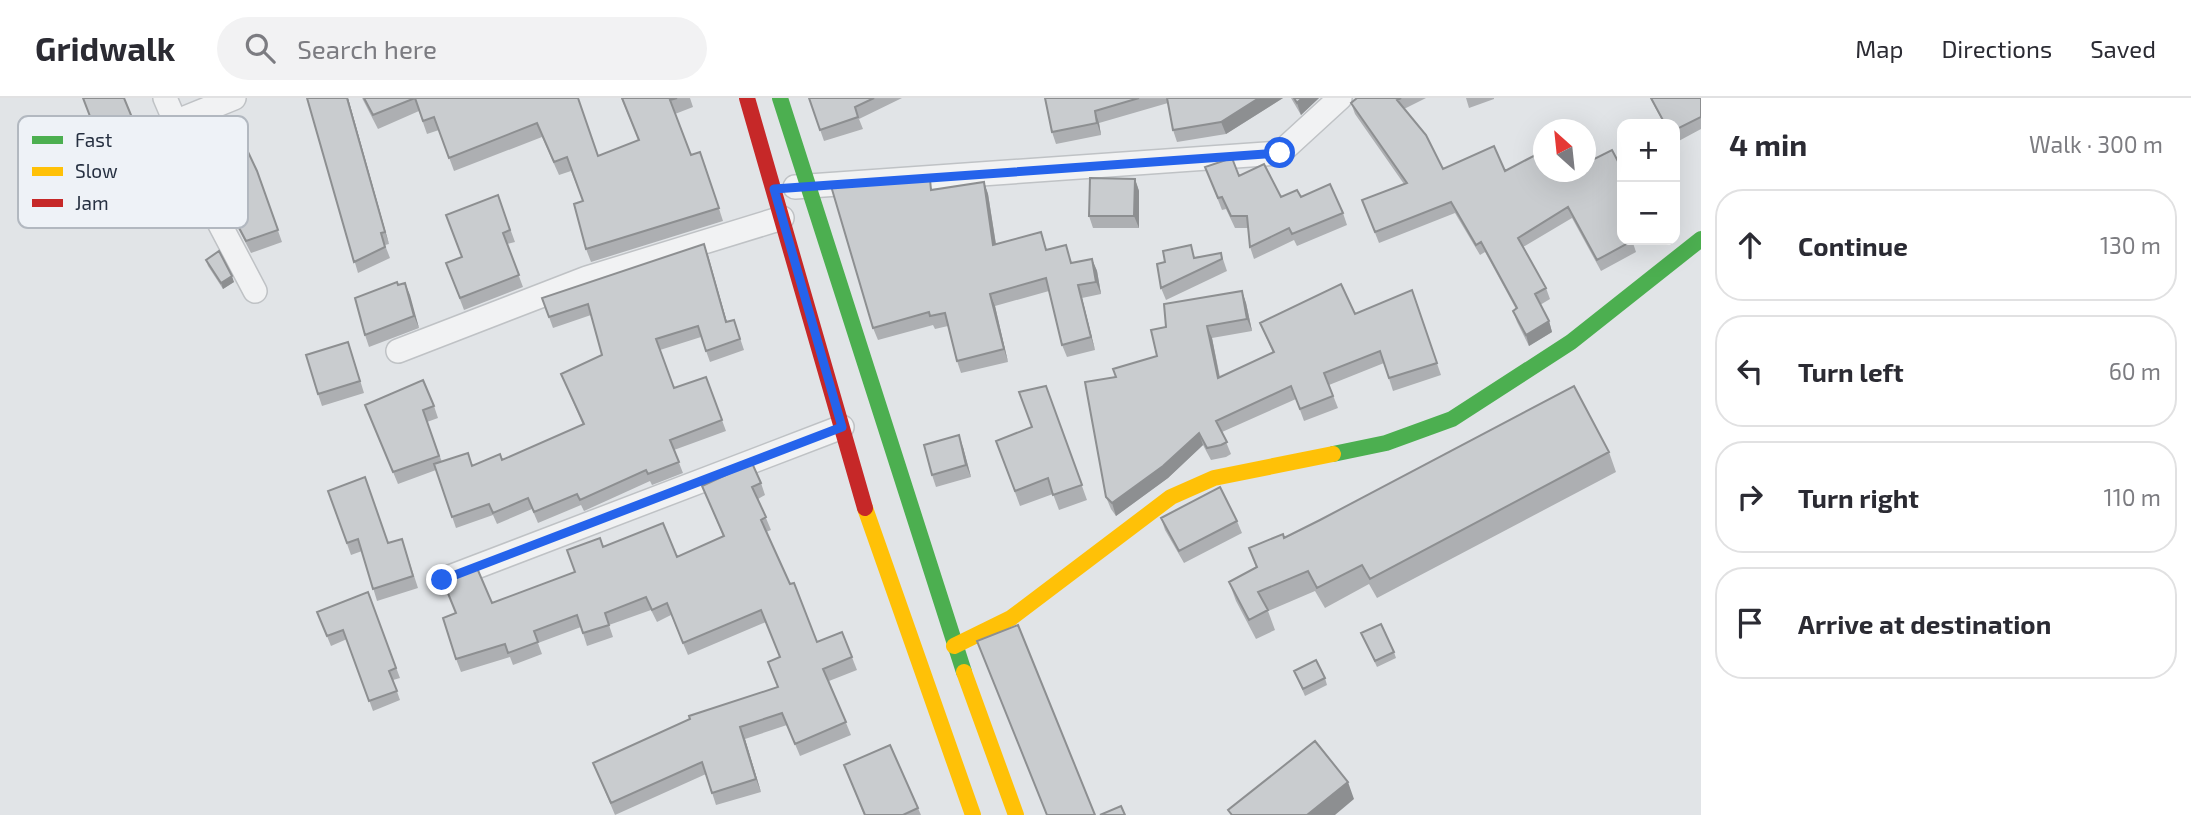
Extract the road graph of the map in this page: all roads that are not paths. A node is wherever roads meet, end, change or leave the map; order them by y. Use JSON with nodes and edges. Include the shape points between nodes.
{"nodes":[{"id":1,"x":165,"y":98,"type":"edge"},
{"id":2,"x":233,"y":98,"type":"edge"},
{"id":3,"x":747,"y":98,"type":"edge"},
{"id":4,"x":1340,"y":98,"type":"edge"},
{"id":5,"x":787,"y":100,"type":"edge"},
{"id":6,"x":172,"y":116,"type":"edge"},
{"id":7,"x":190,"y":116,"type":"edge"},
{"id":8,"x":805,"y":186,"type":"junction"},
{"id":9,"x":774,"y":189,"type":"junction"},
{"id":10,"x":782,"y":218,"type":"junction"},
{"id":11,"x":222,"y":228,"type":"edge"},
{"id":12,"x":1701,"y":239,"type":"edge"},
{"id":13,"x":255,"y":291,"type":"dead end"},
{"id":14,"x":398,"y":351,"type":"dead end"},
{"id":15,"x":842,"y":427,"type":"junction"},
{"id":16,"x":442,"y":580,"type":"edge"},
{"id":17,"x":954,"y":646,"type":"junction"},
{"id":18,"x":973,"y":815,"type":"edge"},
{"id":19,"x":1016,"y":815,"type":"edge"}],
"edges":[{"from":1,"to":6,"type":"street"},
{"from":2,"to":7,"type":"street"},
{"from":3,"to":9,"type":"main road"},
{"from":4,"to":8,"type":"street","via":[[1280,153]]},
{"from":5,"to":8,"type":"main road"},
{"from":8,"to":9,"type":"street"},
{"from":8,"to":17,"type":"main road"},
{"from":9,"to":10,"type":"main road"},
{"from":10,"to":14,"type":"street","via":[[587,278]]},
{"from":10,"to":15,"type":"main road"},
{"from":11,"to":13,"type":"street"},
{"from":12,"to":17,"type":"main road","via":[[1571,342],[1452,419],[1386,443],[1214,478],[1182,492],[1011,618]]},
{"from":15,"to":16,"type":"street"},
{"from":15,"to":18,"type":"main road","via":[[867,515]]},
{"from":17,"to":19,"type":"main road"}]}
